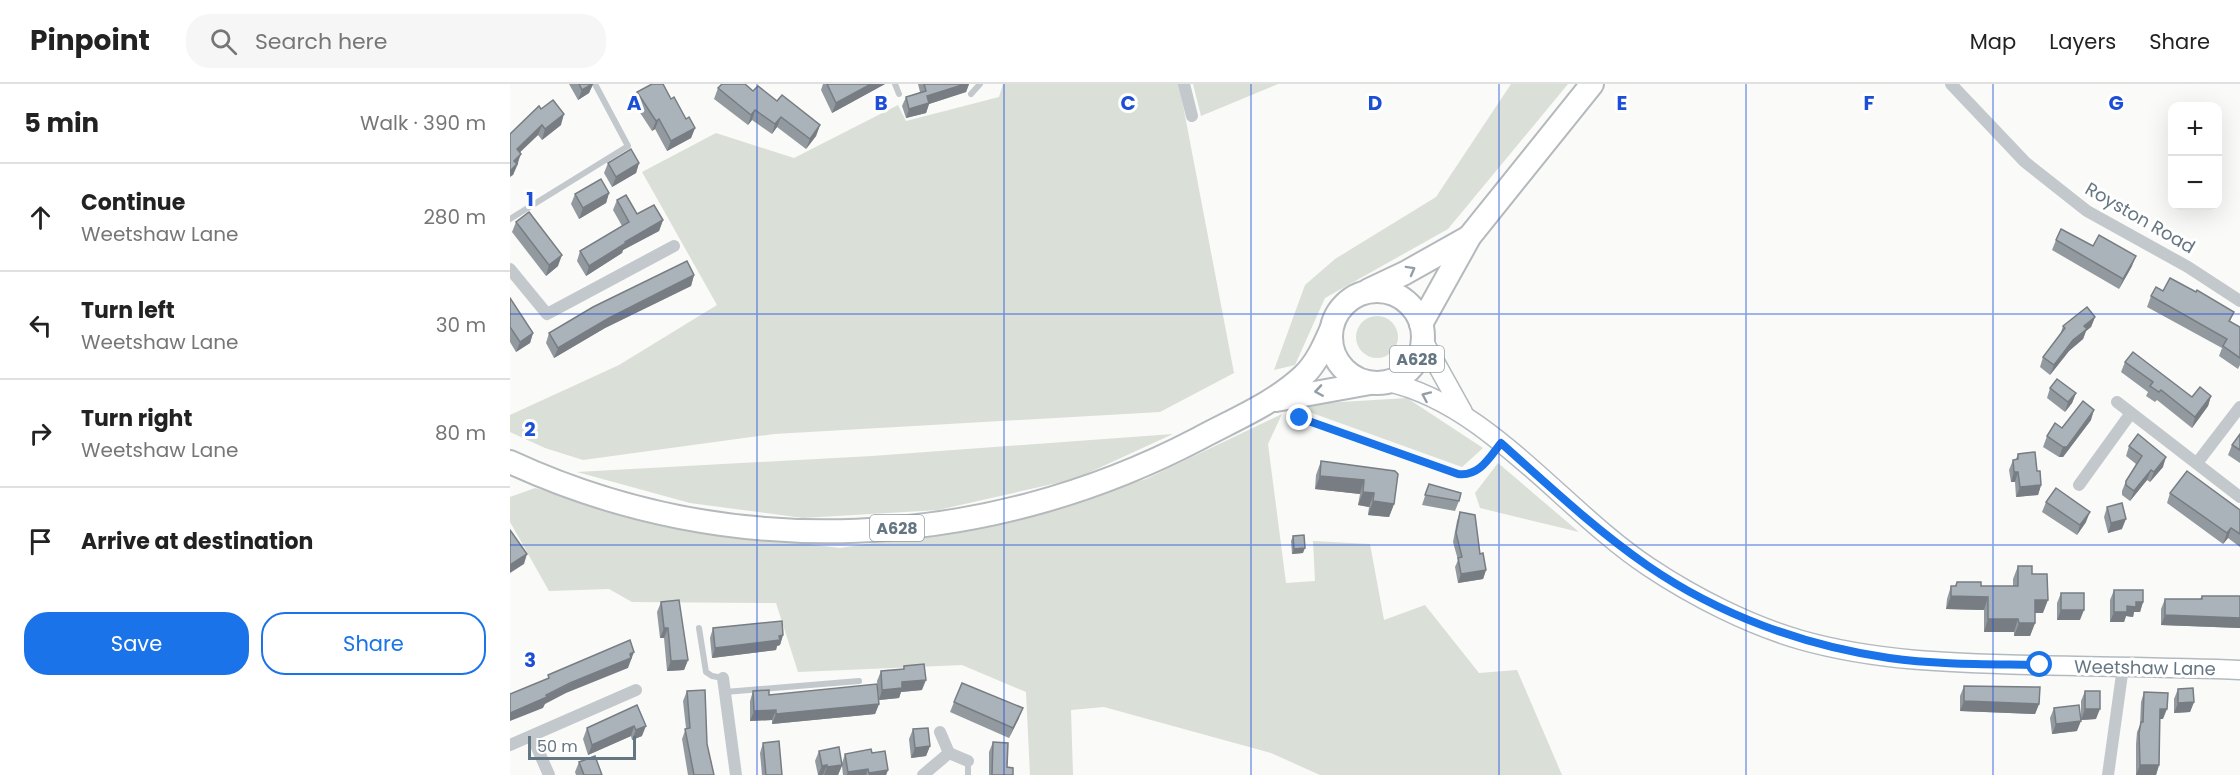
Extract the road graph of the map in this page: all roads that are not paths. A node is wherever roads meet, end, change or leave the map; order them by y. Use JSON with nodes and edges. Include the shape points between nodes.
{"nodes":[{"id":1,"x":595,"y":84,"type":"edge"},
{"id":2,"x":895,"y":84,"type":"edge"},
{"id":3,"x":980,"y":84,"type":"edge"},
{"id":4,"x":1184,"y":84,"type":"edge"},
{"id":5,"x":1592,"y":84,"type":"edge"},
{"id":6,"x":1952,"y":84,"type":"edge"},
{"id":7,"x":899,"y":94,"type":"dead end"},
{"id":8,"x":971,"y":94,"type":"dead end"},
{"id":9,"x":1192,"y":116,"type":"dead end"},
{"id":10,"x":510,"y":219,"type":"edge"},
{"id":11,"x":1470,"y":236,"type":"junction"},
{"id":12,"x":674,"y":246,"type":"dead end"},
{"id":13,"x":510,"y":269,"type":"edge"},
{"id":14,"x":1358,"y":295,"type":"junction"},
{"id":15,"x":2240,"y":301,"type":"edge"},
{"id":16,"x":1331,"y":330,"type":"junction"},
{"id":17,"x":1422,"y":332,"type":"junction"},
{"id":18,"x":1379,"y":383,"type":"junction"},
{"id":19,"x":1269,"y":402,"type":"junction"},
{"id":20,"x":2117,"y":402,"type":"dead end"},
{"id":21,"x":2240,"y":407,"type":"edge"},
{"id":22,"x":1463,"y":412,"type":"junction"},
{"id":23,"x":2131,"y":413,"type":"junction"},
{"id":24,"x":1300,"y":418,"type":"dead end"},
{"id":25,"x":1501,"y":443,"type":"junction"},
{"id":26,"x":510,"y":462,"type":"edge"},
{"id":27,"x":2197,"y":463,"type":"junction"},
{"id":28,"x":2079,"y":485,"type":"dead end"},
{"id":29,"x":2240,"y":496,"type":"edge"},
{"id":30,"x":699,"y":628,"type":"dead end"},
{"id":31,"x":2123,"y":667,"type":"junction"},
{"id":32,"x":2240,"y":670,"type":"edge"},
{"id":33,"x":723,"y":678,"type":"joint"},
{"id":34,"x":859,"y":681,"type":"dead end"},
{"id":35,"x":636,"y":690,"type":"dead end"},
{"id":36,"x":725,"y":692,"type":"junction"},
{"id":37,"x":940,"y":732,"type":"dead end"},
{"id":38,"x":532,"y":736,"type":"junction"},
{"id":39,"x":510,"y":745,"type":"edge"},
{"id":40,"x":949,"y":753,"type":"junction"},
{"id":41,"x":969,"y":762,"type":"joint"},
{"id":42,"x":549,"y":775,"type":"edge"},
{"id":43,"x":736,"y":775,"type":"edge"},
{"id":44,"x":923,"y":775,"type":"edge"},
{"id":45,"x":968,"y":775,"type":"edge"},
{"id":46,"x":2108,"y":775,"type":"edge"}],
"edges":[{"from":1,"to":10,"type":"lane","via":[[628,146]]},
{"from":2,"to":7,"type":"lane"},
{"from":3,"to":8,"type":"lane"},
{"from":4,"to":9,"type":"street"},
{"from":5,"to":11,"type":"highway","number":"A628"},
{"from":6,"to":15,"type":"street","name":"Royston Road","via":[[2025,162],[2087,211]]},
{"from":14,"to":11,"type":"highway","number":"A628","one_way":true},
{"from":11,"to":17,"type":"highway","number":"A628"},
{"from":12,"to":13,"type":"street","via":[[547,314]]},
{"from":14,"to":16,"type":"highway","number":"A628","via":[[1336,315]]},
{"from":14,"to":17,"type":"highway","number":"A628","via":[[1374,291],[1403,299],[1415,310]]},
{"from":16,"to":18,"type":"highway","number":"A628","via":[[1331,345],[1340,364],[1356,379]]},
{"from":16,"to":19,"type":"highway","number":"A628","via":[[1303,376]]},
{"from":17,"to":18,"type":"highway","number":"A628","via":[[1420,354],[1412,367],[1401,377]]},
{"from":17,"to":22,"type":"street","name":"Weetshaw Lane"},
{"from":18,"to":19,"type":"highway","number":"A628","one_way":true},
{"from":22,"to":18,"type":"street","name":"Weetshaw Lane","one_way":true,"via":[[1404,386]]},
{"from":19,"to":26,"type":"highway","number":"A628","via":[[1160,459],[1096,485],[983,518],[877,531],[808,532],[710,523],[576,488]]},
{"from":20,"to":23,"type":"street"},
{"from":21,"to":27,"type":"street"},
{"from":22,"to":25,"type":"street","name":"Weetshaw Lane"},
{"from":23,"to":27,"type":"street"},
{"from":23,"to":28,"type":"street"},
{"from":24,"to":25,"type":"lane","via":[[1458,474],[1479,470]]},
{"from":25,"to":31,"type":"street","name":"Weetshaw Lane","via":[[1580,514],[1649,567],[1727,610],[1800,639],[1889,658],[1963,664]]},
{"from":27,"to":29,"type":"street"},
{"from":30,"to":33,"type":"lane","via":[[706,672]]},
{"from":31,"to":32,"type":"street","name":"Weetshaw Lane"},
{"from":31,"to":46,"type":"street"},
{"from":33,"to":36,"type":"street"},
{"from":34,"to":36,"type":"lane"},
{"from":35,"to":38,"type":"street"},
{"from":36,"to":43,"type":"street"},
{"from":37,"to":40,"type":"street"},
{"from":38,"to":39,"type":"street"},
{"from":38,"to":42,"type":"street"},
{"from":40,"to":41,"type":"street"},
{"from":40,"to":44,"type":"street"},
{"from":41,"to":45,"type":"lane"}]}
